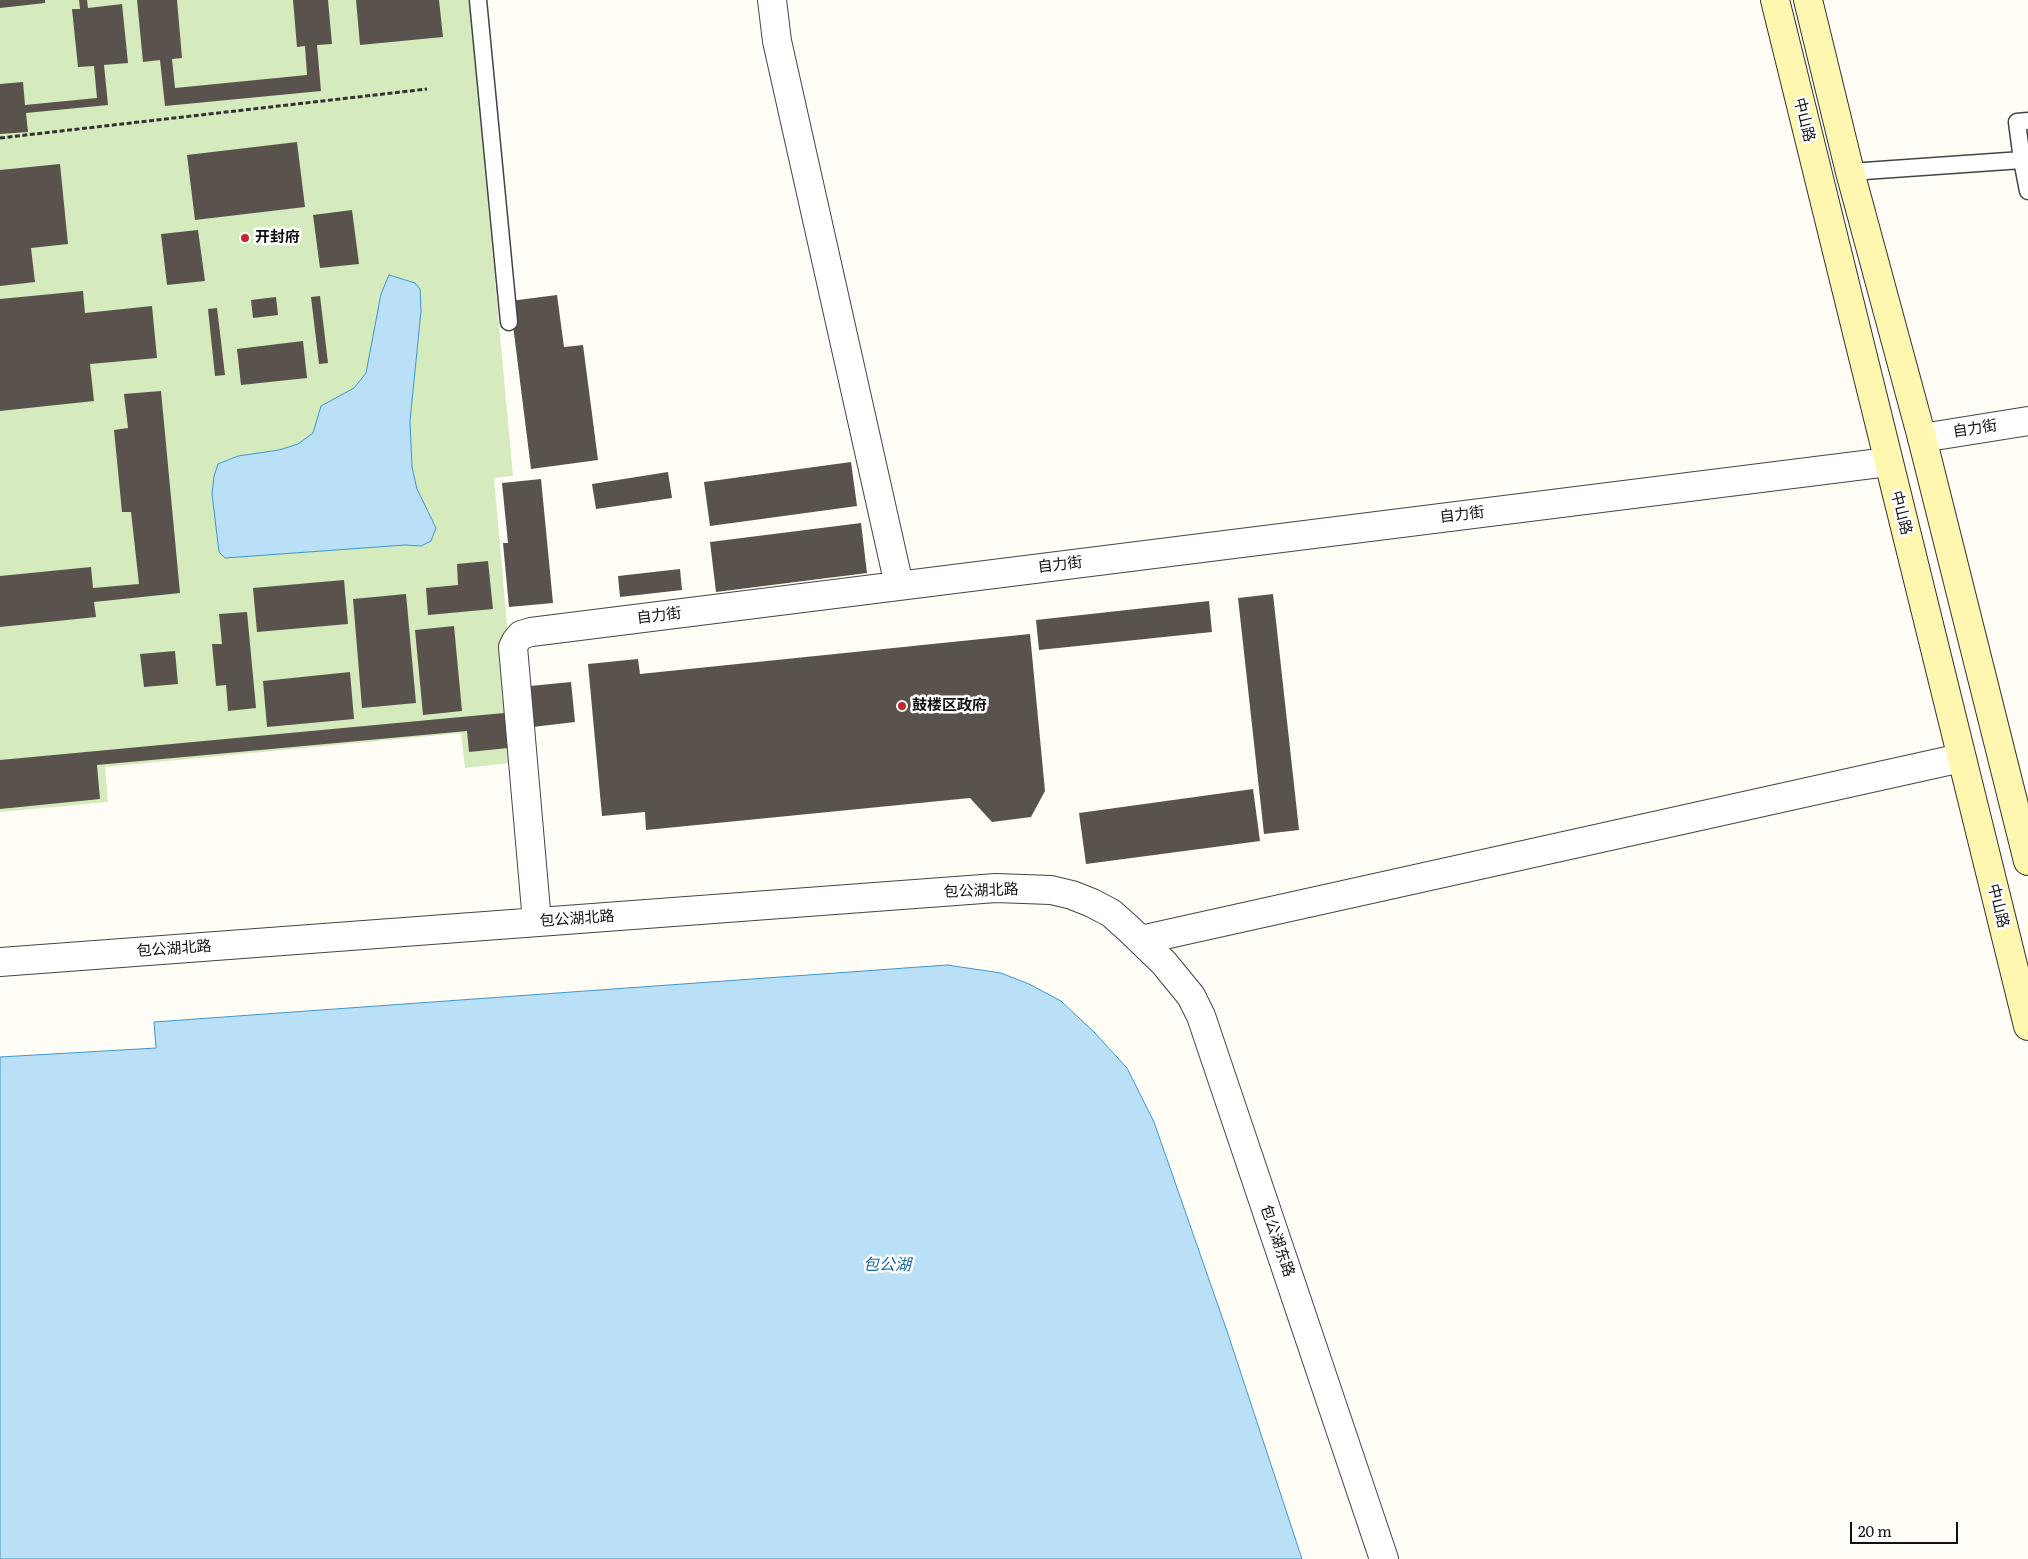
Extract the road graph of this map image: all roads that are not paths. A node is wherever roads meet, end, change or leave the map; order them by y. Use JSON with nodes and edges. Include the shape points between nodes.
{"nodes":[{"id":1,"x":478,"y":0,"type":"edge"},
{"id":2,"x":772,"y":0,"type":"edge"},
{"id":3,"x":1774,"y":0,"type":"edge"},
{"id":4,"x":1808,"y":0,"type":"edge"},
{"id":5,"x":2028,"y":121,"type":"edge"},
{"id":6,"x":2022,"y":160,"type":"junction"},
{"id":7,"x":1850,"y":172,"type":"junction"},
{"id":8,"x":2028,"y":191,"type":"edge"},
{"id":9,"x":509,"y":322,"type":"dead end"},
{"id":10,"x":2028,"y":421,"type":"edge"},
{"id":11,"x":1922,"y":438,"type":"junction"},
{"id":12,"x":1888,"y":462,"type":"junction"},
{"id":13,"x":899,"y":585,"type":"junction"},
{"id":14,"x":1961,"y":758,"type":"junction"},
{"id":15,"x":2028,"y":860,"type":"edge"},
{"id":16,"x":537,"y":922,"type":"junction"},
{"id":17,"x":1141,"y":940,"type":"junction"},
{"id":18,"x":0,"y":962,"type":"edge"},
{"id":19,"x":2028,"y":1026,"type":"edge"},
{"id":20,"x":1384,"y":1559,"type":"edge"}],
"edges":[{"from":1,"to":9,"type":"lane"},
{"from":2,"to":13,"type":"street","via":[[776,41]]},
{"from":3,"to":12,"type":"main road","name":"中山路"},
{"from":4,"to":7,"type":"main road"},
{"from":5,"to":6,"type":"lane","via":[[2017,122]]},
{"from":6,"to":7,"type":"lane"},
{"from":6,"to":8,"type":"lane"},
{"from":7,"to":11,"type":"main road"},
{"from":10,"to":11,"type":"street","name":"自力街"},
{"from":11,"to":15,"type":"main road"},
{"from":12,"to":13,"type":"street","name":"自力街"},
{"from":12,"to":14,"type":"main road","name":"中山路"},
{"from":13,"to":16,"type":"street","name":"自力街","via":[[521,635],[514,647]]},
{"from":14,"to":17,"type":"street"},
{"from":14,"to":19,"type":"main road","name":"中山路"},
{"from":16,"to":17,"type":"street","name":"包公湖北路","via":[[996,888],[1051,890],[1072,895],[1111,913]]},
{"from":16,"to":18,"type":"street","name":"包公湖北路"},
{"from":17,"to":20,"type":"street","name":"包公湖东路","via":[[1179,980],[1201,1016]]}]}
